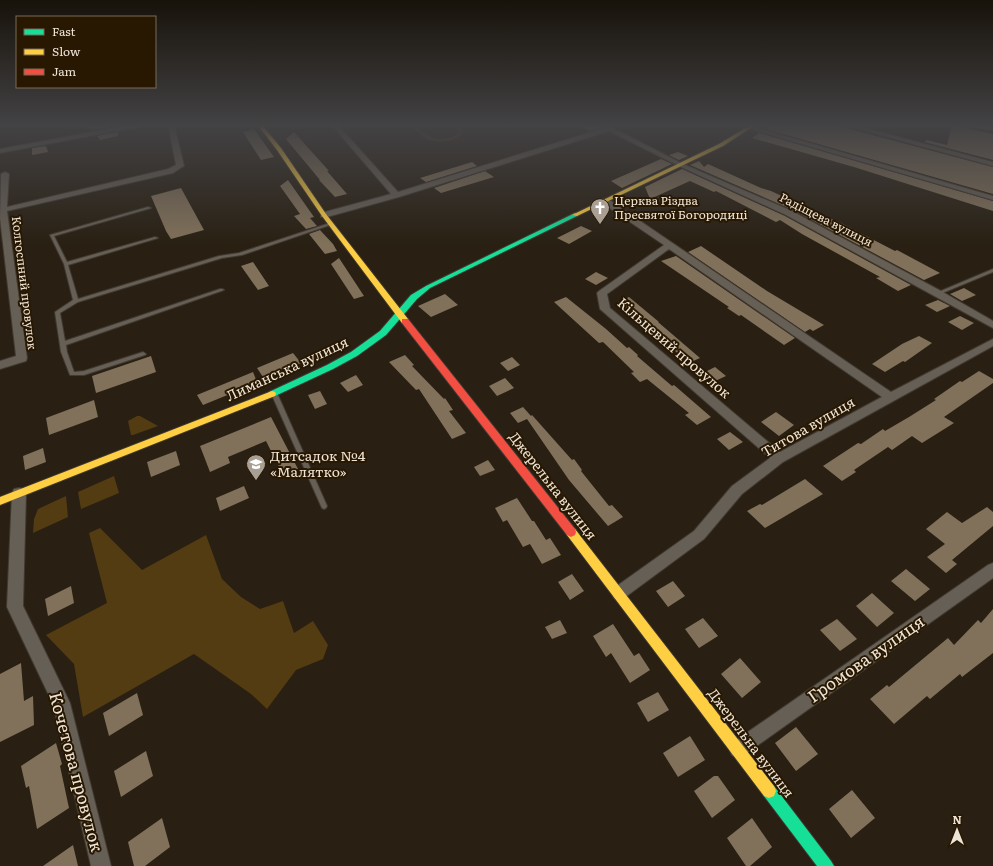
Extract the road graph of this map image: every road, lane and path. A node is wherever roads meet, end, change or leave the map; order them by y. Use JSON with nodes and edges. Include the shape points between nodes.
{"nodes":[{"id":1,"x":180,"y":164,"type":"edge"},
{"id":2,"x":290,"y":164,"type":"edge"},
{"id":3,"x":369,"y":164,"type":"edge"},
{"id":4,"x":495,"y":164,"type":"edge"},
{"id":5,"x":882,"y":164,"type":"edge"},
{"id":6,"x":681,"y":165,"type":"joint"},
{"id":7,"x":5,"y":174,"type":"dead end"},
{"id":8,"x":396,"y":195,"type":"junction"},
{"id":9,"x":993,"y":198,"type":"edge"},
{"id":10,"x":605,"y":201,"type":"junction"},
{"id":11,"x":150,"y":208,"type":"dead end"},
{"id":12,"x":3,"y":210,"type":"junction"},
{"id":13,"x":324,"y":215,"type":"junction"},
{"id":14,"x":331,"y":224,"type":"junction"},
{"id":15,"x":156,"y":238,"type":"dead end"},
{"id":16,"x":670,"y":245,"type":"junction"},
{"id":17,"x":66,"y":264,"type":"junction"},
{"id":18,"x":993,"y":270,"type":"edge"},
{"id":19,"x":222,"y":290,"type":"dead end"},
{"id":20,"x":938,"y":293,"type":"junction"},
{"id":21,"x":76,"y":301,"type":"junction"},
{"id":22,"x":399,"y":314,"type":"junction"},
{"id":23,"x":993,"y":325,"type":"edge"},
{"id":24,"x":993,"y":342,"type":"edge"},
{"id":25,"x":63,"y":344,"type":"junction"},
{"id":26,"x":143,"y":354,"type":"dead end"},
{"id":27,"x":0,"y":365,"type":"edge"},
{"id":28,"x":274,"y":393,"type":"junction"},
{"id":29,"x":890,"y":397,"type":"junction"},
{"id":30,"x":779,"y":458,"type":"junction"},
{"id":31,"x":19,"y":494,"type":"junction"},
{"id":32,"x":0,"y":501,"type":"edge"},
{"id":33,"x":324,"y":506,"type":"dead end"},
{"id":34,"x":993,"y":570,"type":"edge"},
{"id":35,"x":619,"y":593,"type":"junction"},
{"id":36,"x":738,"y":749,"type":"junction"},
{"id":37,"x":101,"y":866,"type":"edge"},
{"id":38,"x":826,"y":866,"type":"edge"}],
"edges":[{"from":1,"to":12,"type":"street","name":"Колгоспний провулок","via":[[170,171]]},
{"from":2,"to":13,"type":"street","name":"Джерельна вулиця"},
{"from":3,"to":8,"type":"street"},
{"from":4,"to":8,"type":"street"},
{"from":5,"to":9,"type":"street"},
{"from":6,"to":10,"type":"street","name":"Лиманська вулиця"},
{"from":6,"to":20,"type":"street","name":"Радіщева вулиця","via":[[789,213]]},
{"from":7,"to":12,"type":"street","name":"Колгоспний провулок"},
{"from":8,"to":13,"type":"street"},
{"from":10,"to":16,"type":"street"},
{"from":10,"to":22,"type":"street","name":"Лиманська вулиця","via":[[428,288],[414,297]]},
{"from":11,"to":17,"type":"lane","via":[[52,235]]},
{"from":12,"to":27,"type":"street","name":"Колгоспний провулок","via":[[22,358]]},
{"from":13,"to":14,"type":"street","name":"Джерельна вулиця"},
{"from":14,"to":21,"type":"lane","via":[[240,254],[221,257]]},
{"from":14,"to":22,"type":"street","name":"Джерельна вулиця"},
{"from":15,"to":17,"type":"lane"},
{"from":16,"to":29,"type":"street"},
{"from":16,"to":30,"type":"street","name":"Кільцевий провулок","via":[[602,293],[606,309]]},
{"from":17,"to":21,"type":"lane"},
{"from":18,"to":20,"type":"lane"},
{"from":19,"to":25,"type":"lane"},
{"from":20,"to":23,"type":"street","name":"Радіщева вулиця"},
{"from":21,"to":25,"type":"lane","via":[[57,312]]},
{"from":22,"to":28,"type":"street","name":"Лиманська вулиця","via":[[383,333],[354,354]]},
{"from":22,"to":35,"type":"street","name":"Джерельна вулиця"},
{"from":24,"to":29,"type":"street","name":"Титова вулиця"},
{"from":25,"to":26,"type":"lane","via":[[72,374],[84,373]]},
{"from":28,"to":31,"type":"street","name":"Лиманська вулиця"},
{"from":28,"to":33,"type":"lane"},
{"from":29,"to":30,"type":"street","name":"Титова вулиця"},
{"from":30,"to":35,"type":"street","name":"Титова вулиця","via":[[737,490],[699,534]]},
{"from":31,"to":32,"type":"street","name":"Лиманська вулиця"},
{"from":31,"to":37,"type":"street","name":"Кочетова провулок","via":[[16,607],[61,703]]},
{"from":34,"to":36,"type":"street","name":"Громова вулиця"},
{"from":35,"to":36,"type":"street","name":"Джерельна вулиця"},
{"from":36,"to":38,"type":"street","name":"Джерельна вулиця"}]}
